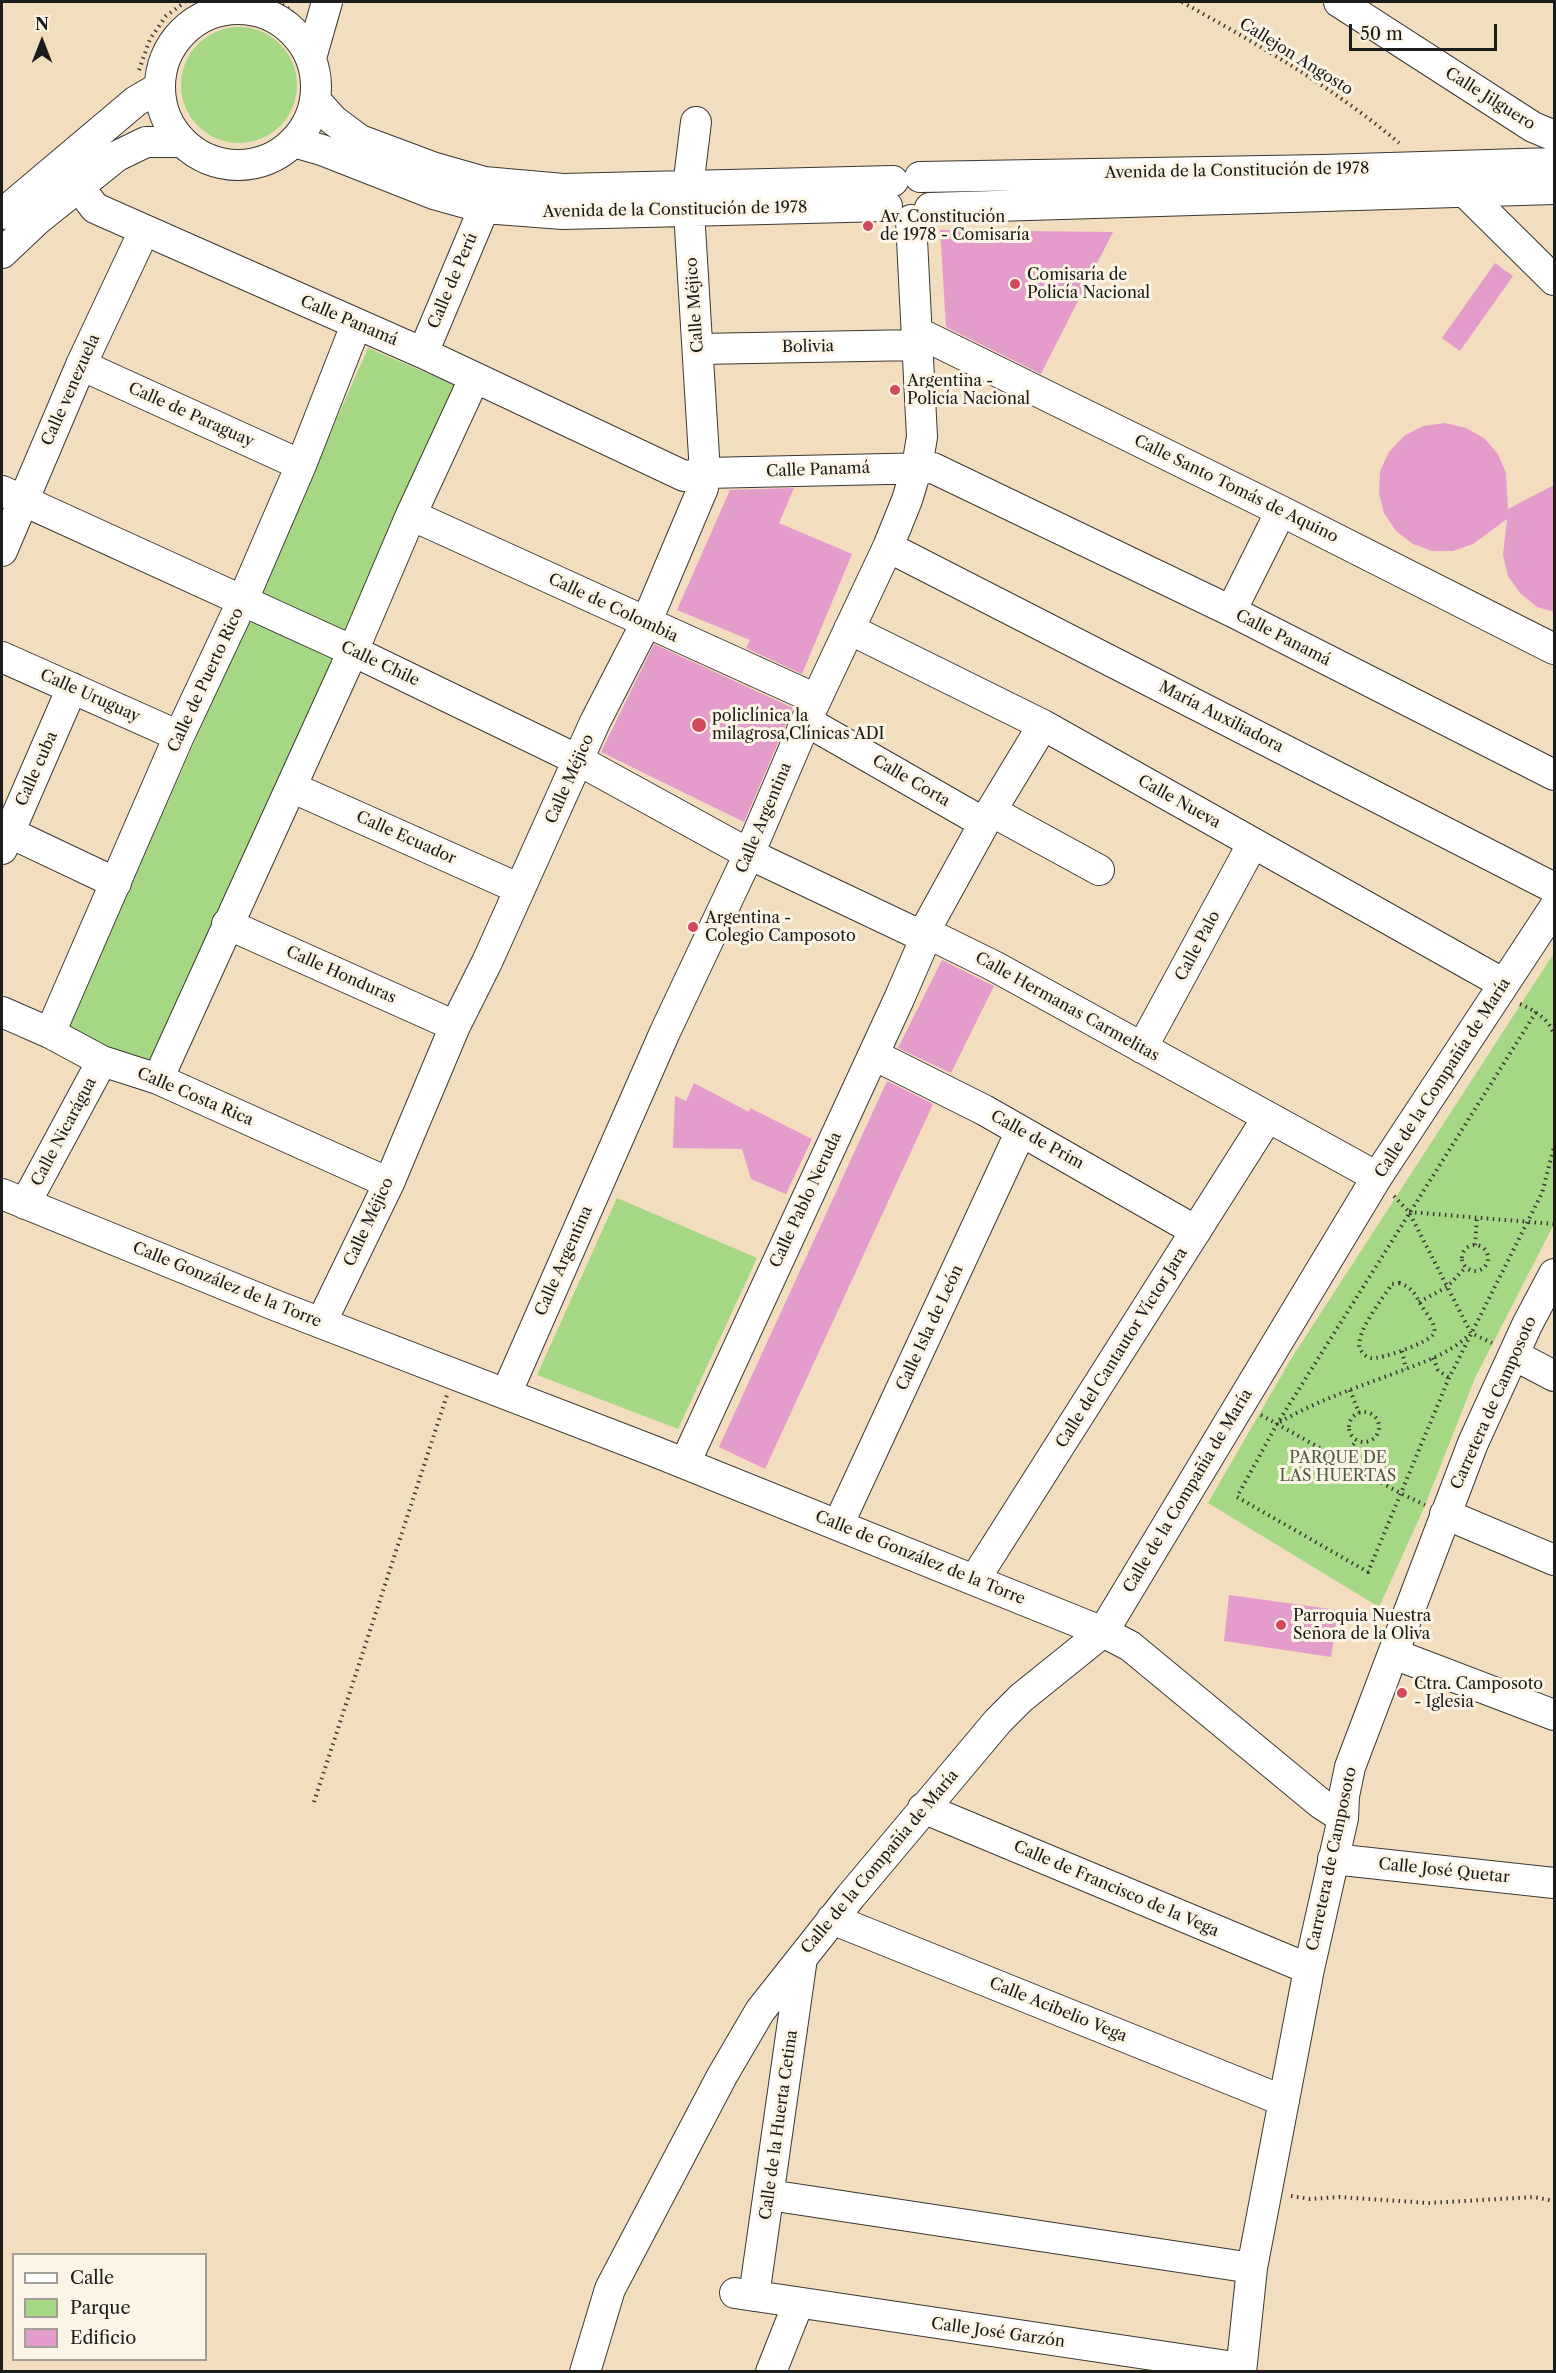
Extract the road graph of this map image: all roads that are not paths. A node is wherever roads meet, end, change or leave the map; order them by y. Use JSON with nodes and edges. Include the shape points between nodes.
{"nodes":[{"id":1,"x":327,"y":2,"type":"edge"},
{"id":2,"x":1339,"y":2,"type":"edge"},
{"id":3,"x":263,"y":6,"type":"edge"},
{"id":4,"x":311,"y":58,"type":"junction"},
{"id":5,"x":154,"y":90,"type":"junction"},
{"id":6,"x":316,"y":102,"type":"junction"},
{"id":7,"x":696,"y":122,"type":"dead end"},
{"id":8,"x":178,"y":142,"type":"junction"},
{"id":9,"x":299,"y":144,"type":"junction"},
{"id":10,"x":1552,"y":156,"type":"edge"},
{"id":11,"x":79,"y":187,"type":"junction"},
{"id":12,"x":1465,"y":192,"type":"junction"},
{"id":13,"x":908,"y":198,"type":"junction"},
{"id":14,"x":689,"y":199,"type":"junction"},
{"id":15,"x":484,"y":208,"type":"junction"},
{"id":16,"x":2,"y":214,"type":"edge"},
{"id":17,"x":144,"y":231,"type":"junction"},
{"id":18,"x":2,"y":253,"type":"edge"},
{"id":19,"x":1554,"y":280,"type":"edge"},
{"id":20,"x":356,"y":325,"type":"junction"},
{"id":21,"x":918,"y":338,"type":"junction"},
{"id":22,"x":698,"y":349,"type":"junction"},
{"id":23,"x":423,"y":353,"type":"junction"},
{"id":24,"x":81,"y":365,"type":"junction"},
{"id":25,"x":474,"y":379,"type":"junction"},
{"id":26,"x":301,"y":465,"type":"junction"},
{"id":27,"x":917,"y":467,"type":"junction"},
{"id":28,"x":705,"y":473,"type":"junction"},
{"id":29,"x":12,"y":496,"type":"edge"},
{"id":30,"x":1281,"y":511,"type":"junction"},
{"id":31,"x":411,"y":515,"type":"junction"},
{"id":32,"x":888,"y":547,"type":"junction"},
{"id":33,"x":2,"y":551,"type":"edge"},
{"id":34,"x":242,"y":602,"type":"junction"},
{"id":35,"x":1231,"y":611,"type":"junction"},
{"id":36,"x":646,"y":623,"type":"junction"},
{"id":37,"x":849,"y":629,"type":"junction"},
{"id":38,"x":1554,"y":649,"type":"edge"},
{"id":39,"x":353,"y":651,"type":"junction"},
{"id":40,"x":2,"y":657,"type":"edge"},
{"id":41,"x":72,"y":688,"type":"junction"},
{"id":42,"x":811,"y":710,"type":"junction"},
{"id":43,"x":1043,"y":725,"type":"junction"},
{"id":44,"x":179,"y":736,"type":"junction"},
{"id":45,"x":578,"y":760,"type":"junction"},
{"id":46,"x":1554,"y":775,"type":"edge"},
{"id":47,"x":291,"y":787,"type":"junction"},
{"id":48,"x":988,"y":817,"type":"junction"},
{"id":49,"x":4,"y":837,"type":"edge"},
{"id":50,"x":1253,"y":843,"type":"junction"},
{"id":51,"x":749,"y":854,"type":"junction"},
{"id":52,"x":1099,"y":870,"type":"dead end"},
{"id":53,"x":116,"y":883,"type":"junction"},
{"id":54,"x":1554,"y":888,"type":"edge"},
{"id":55,"x":520,"y":889,"type":"junction"},
{"id":56,"x":1554,"y":908,"type":"edge"},
{"id":57,"x":227,"y":924,"type":"junction"},
{"id":58,"x":921,"y":936,"type":"junction"},
{"id":59,"x":1501,"y":989,"type":"junction"},
{"id":60,"x":2,"y":1012,"type":"edge"},
{"id":61,"x":455,"y":1026,"type":"junction"},
{"id":62,"x":50,"y":1033,"type":"junction"},
{"id":63,"x":1142,"y":1048,"type":"junction"},
{"id":64,"x":874,"y":1055,"type":"junction"},
{"id":65,"x":102,"y":1060,"type":"junction"},
{"id":66,"x":158,"y":1079,"type":"junction"},
{"id":67,"x":1268,"y":1117,"type":"junction"},
{"id":68,"x":1021,"y":1131,"type":"junction"},
{"id":69,"x":1377,"y":1177,"type":"junction"},
{"id":70,"x":388,"y":1183,"type":"junction"},
{"id":71,"x":13,"y":1199,"type":"edge"},
{"id":72,"x":1196,"y":1231,"type":"junction"},
{"id":73,"x":1554,"y":1274,"type":"edge"},
{"id":74,"x":321,"y":1323,"type":"junction"},
{"id":75,"x":1514,"y":1354,"type":"junction"},
{"id":76,"x":454,"y":1374,"type":"joint"},
{"id":77,"x":1554,"y":1376,"type":"edge"},
{"id":78,"x":506,"y":1394,"type":"junction"},
{"id":79,"x":685,"y":1463,"type":"junction"},
{"id":80,"x":1445,"y":1514,"type":"junction"},
{"id":81,"x":838,"y":1525,"type":"junction"},
{"id":82,"x":1554,"y":1560,"type":"edge"},
{"id":83,"x":975,"y":1579,"type":"junction"},
{"id":84,"x":1103,"y":1632,"type":"junction"},
{"id":85,"x":1394,"y":1654,"type":"junction"},
{"id":86,"x":1554,"y":1714,"type":"edge"},
{"id":87,"x":923,"y":1808,"type":"junction"},
{"id":88,"x":1343,"y":1818,"type":"junction"},
{"id":89,"x":1333,"y":1859,"type":"junction"},
{"id":90,"x":1554,"y":1883,"type":"edge"},
{"id":91,"x":832,"y":1919,"type":"junction"},
{"id":92,"x":803,"y":1955,"type":"junction"},
{"id":93,"x":1309,"y":1969,"type":"junction"},
{"id":94,"x":754,"y":2021,"type":"junction"},
{"id":95,"x":792,"y":2031,"type":"junction"},
{"id":96,"x":1284,"y":2102,"type":"junction"},
{"id":97,"x":769,"y":2194,"type":"junction"},
{"id":98,"x":1251,"y":2268,"type":"junction"},
{"id":99,"x":745,"y":2295,"type":"joint"},
{"id":100,"x":798,"y":2304,"type":"junction"},
{"id":101,"x":1241,"y":2370,"type":"edge"},
{"id":102,"x":585,"y":2372,"type":"edge"},
{"id":103,"x":771,"y":2372,"type":"edge"}],
"edges":[{"from":1,"to":4,"type":"street"},
{"from":2,"to":10,"type":"street","name":"Calle Jilguero","via":[[1533,128]]},
{"from":3,"to":4,"type":"street","via":[[303,42]]},
{"from":3,"to":5,"type":"street","via":[[231,9],[195,22],[166,56]]},
{"from":4,"to":6,"type":"street","via":[[316,74]]},
{"from":5,"to":8,"type":"street"},
{"from":5,"to":16,"type":"street"},
{"from":6,"to":9,"type":"street"},
{"from":6,"to":14,"type":"street","name":"Avenida de la Constitución de 1978","via":[[360,140],[484,182]]},
{"from":7,"to":14,"type":"street","name":"Calle Méjico"},
{"from":8,"to":9,"type":"street","via":[[207,159],[238,165],[268,159]]},
{"from":8,"to":11,"type":"street","via":[[146,142],[117,156]]},
{"from":9,"to":15,"type":"street","name":"Avenida de la Constitución de 1978","via":[[434,194]]},
{"from":10,"to":12,"type":"street","name":"Avenida de la Constitución de 1978"},
{"from":10,"to":13,"type":"street","name":"Avenida de la Constitución de 1978"},
{"from":11,"to":17,"type":"street","name":"Calle Panamá","via":[[95,208]]},
{"from":11,"to":18,"type":"street"},
{"from":12,"to":13,"type":"street","name":"Avenida de la Constitución de 1978"},
{"from":12,"to":19,"type":"street"},
{"from":13,"to":14,"type":"street","name":"Avenida de la Constitución de 1978"},
{"from":13,"to":21,"type":"street","name":"Calle Argentina"},
{"from":14,"to":15,"type":"street","name":"Avenida de la Constitución de 1978","via":[[563,214]]},
{"from":14,"to":22,"type":"street","name":"Calle Méjico"},
{"from":15,"to":23,"type":"street","name":"Calle de Perú"},
{"from":17,"to":20,"type":"street","name":"Calle Panamá"},
{"from":17,"to":24,"type":"street","name":"Calle venezuela"},
{"from":20,"to":23,"type":"street","name":"Calle Panamá"},
{"from":20,"to":26,"type":"street","name":"Calle de Puerto Rico"},
{"from":21,"to":22,"type":"street","name":"Bolivia"},
{"from":21,"to":27,"type":"street","name":"Calle Argentina","via":[[922,437]]},
{"from":21,"to":30,"type":"street","name":"Calle Santo Tomás de Aquino"},
{"from":22,"to":28,"type":"street","name":"Calle Méjico"},
{"from":23,"to":25,"type":"street","name":"Calle Panamá"},
{"from":24,"to":26,"type":"street","name":"Calle de Paraguay"},
{"from":24,"to":29,"type":"street","name":"Calle venezuela"},
{"from":25,"to":28,"type":"street","name":"Calle Panamá","via":[[684,476]]},
{"from":25,"to":31,"type":"street"},
{"from":26,"to":34,"type":"street","name":"Calle de Puerto Rico"},
{"from":27,"to":28,"type":"street","name":"Calle Panamá"},
{"from":27,"to":32,"type":"street","name":"Calle Argentina"},
{"from":27,"to":35,"type":"street","name":"Calle Panamá","via":[[933,468]]},
{"from":28,"to":36,"type":"street","name":"Calle Méjico","via":[[703,488]]},
{"from":29,"to":33,"type":"street","name":"Calle venezuela"},
{"from":29,"to":34,"type":"street","name":"Calle Chile"},
{"from":30,"to":35,"type":"street"},
{"from":30,"to":38,"type":"street","name":"Calle Santo Tomás de Aquino"},
{"from":31,"to":36,"type":"street","name":"Calle de Colombia"},
{"from":31,"to":39,"type":"street"},
{"from":32,"to":37,"type":"street","name":"Calle Argentina"},
{"from":32,"to":54,"type":"street","name":"María Auxiliadora"},
{"from":34,"to":39,"type":"street","name":"Calle Chile"},
{"from":34,"to":44,"type":"street","name":"Calle de Puerto Rico"},
{"from":35,"to":46,"type":"street","name":"Calle Panamá"},
{"from":36,"to":42,"type":"street","name":"Calle de Colombia"},
{"from":36,"to":45,"type":"street","name":"Calle Méjico"},
{"from":37,"to":42,"type":"street","name":"Calle Argentina"},
{"from":37,"to":43,"type":"street","name":"Calle Nueva"},
{"from":39,"to":45,"type":"street","name":"Calle Chile"},
{"from":39,"to":47,"type":"street"},
{"from":40,"to":41,"type":"street","name":"Calle Uruguay"},
{"from":41,"to":44,"type":"street","name":"Calle Uruguay"},
{"from":41,"to":49,"type":"street","name":"Calle cuba"},
{"from":42,"to":48,"type":"street","name":"Calle Corta"},
{"from":42,"to":51,"type":"street","name":"Calle Argentina"},
{"from":43,"to":48,"type":"street","name":"Calle Pablo Neruda"},
{"from":43,"to":50,"type":"street","name":"Calle Nueva"},
{"from":44,"to":53,"type":"street","name":"Calle de Puerto Rico"},
{"from":45,"to":51,"type":"street","name":"Calle Chile"},
{"from":45,"to":55,"type":"street","name":"Calle Méjico"},
{"from":47,"to":55,"type":"street","name":"Calle Ecuador"},
{"from":47,"to":57,"type":"street"},
{"from":48,"to":52,"type":"street","name":"Calle Corta"},
{"from":48,"to":58,"type":"street","name":"Calle Pablo Neruda"},
{"from":49,"to":53,"type":"street"},
{"from":50,"to":59,"type":"street","name":"Calle Nueva"},
{"from":50,"to":63,"type":"street","name":"Calle Palo"},
{"from":51,"to":58,"type":"street","name":"Calle Hermanas Carmelitas"},
{"from":51,"to":78,"type":"street","name":"Calle Argentina","via":[[665,1032]]},
{"from":53,"to":62,"type":"street","name":"Calle de Puerto Rico"},
{"from":55,"to":61,"type":"street","name":"Calle Méjico"},
{"from":56,"to":59,"type":"street","name":"Calle de la Compañía de María"},
{"from":57,"to":61,"type":"street","name":"Calle Honduras"},
{"from":57,"to":66,"type":"street"},
{"from":58,"to":63,"type":"street","name":"Calle Hermanas Carmelitas","via":[[937,938],[994,966]]},
{"from":58,"to":64,"type":"street","name":"Calle Pablo Neruda","via":[[921,946]]},
{"from":59,"to":69,"type":"street","name":"Calle de la Compañía de María"},
{"from":60,"to":62,"type":"street","name":"Calle Costa Rica"},
{"from":61,"to":70,"type":"street","name":"Calle Méjico"},
{"from":62,"to":65,"type":"street","name":"Calle Costa Rica"},
{"from":63,"to":67,"type":"street","name":"Calle Hermanas Carmelitas"},
{"from":64,"to":68,"type":"street","name":"Calle de Prim"},
{"from":64,"to":79,"type":"street","name":"Calle Pablo Neruda"},
{"from":65,"to":66,"type":"street","name":"Calle Costa Rica"},
{"from":65,"to":71,"type":"street","name":"Calle Nicarágua"},
{"from":66,"to":70,"type":"street","name":"Calle Costa Rica"},
{"from":67,"to":69,"type":"street","name":"Calle Hermanas Carmelitas"},
{"from":67,"to":72,"type":"street","name":"Calle del Cantautor Víctor Jara"},
{"from":68,"to":72,"type":"street","name":"Calle de Prim"},
{"from":68,"to":81,"type":"street","name":"Calle Isla de León"},
{"from":69,"to":84,"type":"street","name":"Calle de la Compañía de María"},
{"from":70,"to":74,"type":"street","name":"Calle Méjico"},
{"from":71,"to":74,"type":"street","name":"Calle González de la Torre"},
{"from":72,"to":83,"type":"street","name":"Calle del Cantautor Víctor Jara"},
{"from":73,"to":75,"type":"street","name":"Carretera de Camposoto"},
{"from":74,"to":76,"type":"street","name":"Calle González de la Torre"},
{"from":75,"to":77,"type":"street"},
{"from":75,"to":80,"type":"street","name":"Carretera de Camposoto"},
{"from":76,"to":78,"type":"street","name":"Calle de González de la Torre"},
{"from":78,"to":79,"type":"street","name":"Calle de González de la Torre"},
{"from":79,"to":81,"type":"street","name":"Calle de González de la Torre"},
{"from":80,"to":82,"type":"street"},
{"from":80,"to":85,"type":"street","name":"Carretera de Camposoto"},
{"from":81,"to":83,"type":"street","name":"Calle de González de la Torre"},
{"from":83,"to":84,"type":"street","name":"Calle de González de la Torre"},
{"from":84,"to":87,"type":"street","name":"Calle de la Compañía de María","via":[[1008,1709]]},
{"from":84,"to":88,"type":"street","name":"Calle de González de la Torre","via":[[1130,1646]]},
{"from":85,"to":86,"type":"street"},
{"from":85,"to":88,"type":"street","name":"Carretera de Camposoto","via":[[1350,1767]]},
{"from":87,"to":91,"type":"street","name":"Calle de la Compañía de María"},
{"from":87,"to":93,"type":"street","name":"Calle de Francisco de la Vega"},
{"from":88,"to":89,"type":"street","name":"Carretera de Camposoto"},
{"from":89,"to":90,"type":"street","name":"Calle José Quetar"},
{"from":89,"to":93,"type":"street","name":"Carretera de Camposoto"},
{"from":91,"to":92,"type":"street","name":"Calle de la Compañía de María"},
{"from":91,"to":96,"type":"street","name":"Calle Acibelio Vega"},
{"from":92,"to":94,"type":"street","name":"Calle de la Compañía de María"},
{"from":92,"to":95,"type":"street","name":"Calle de la Huerta Cetina"},
{"from":93,"to":96,"type":"street","name":"Carretera de Camposoto"},
{"from":94,"to":95,"type":"street","via":[[772,2020]]},
{"from":94,"to":102,"type":"street","name":"Calle de la Compañía de María","via":[[610,2289]]},
{"from":95,"to":97,"type":"street","name":"Calle de la Huerta Cetina"},
{"from":96,"to":98,"type":"street","name":"Carretera de Camposoto"},
{"from":97,"to":98,"type":"street"},
{"from":97,"to":99,"type":"street","name":"Calle de la Huerta Cetina"},
{"from":98,"to":101,"type":"street","name":"Carretera de Camposoto"},
{"from":99,"to":100,"type":"street","name":"Calle José Garzón"},
{"from":100,"to":101,"type":"street","name":"Calle José Garzón"},
{"from":100,"to":103,"type":"street"}]}
